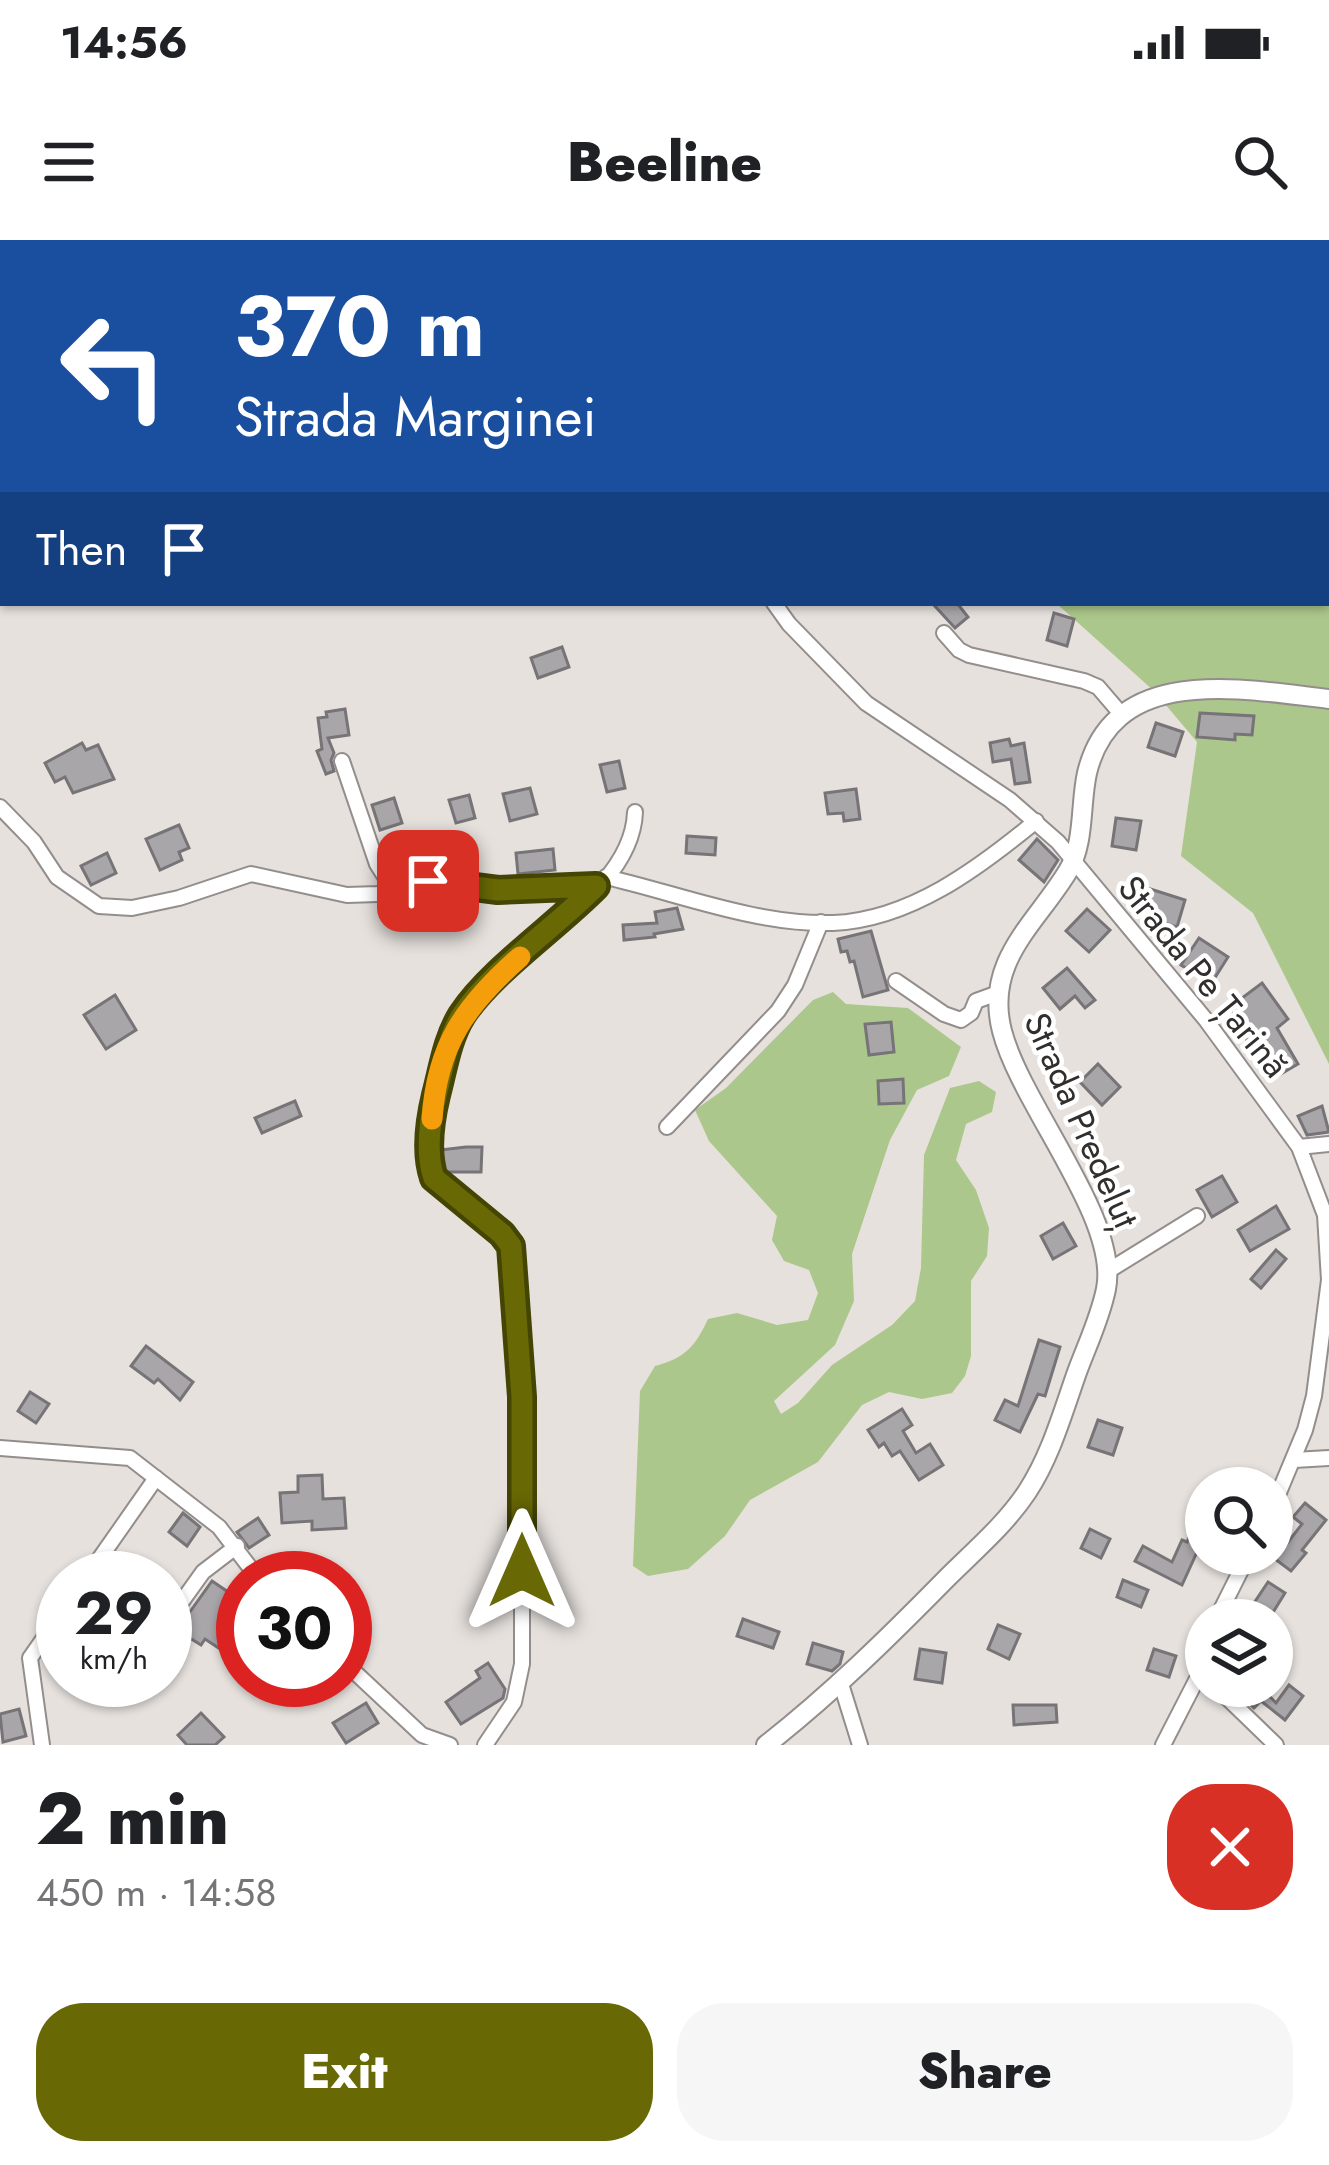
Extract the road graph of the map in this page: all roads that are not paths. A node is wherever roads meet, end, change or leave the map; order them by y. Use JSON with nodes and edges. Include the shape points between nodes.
{"nodes":[{"id":1,"x":776,"y":606,"type":"edge"},
{"id":2,"x":944,"y":633,"type":"dead end"},
{"id":3,"x":1329,"y":699,"type":"edge"},
{"id":4,"x":1122,"y":715,"type":"junction"},
{"id":5,"x":342,"y":761,"type":"dead end"},
{"id":6,"x":0,"y":807,"type":"edge"},
{"id":7,"x":635,"y":812,"type":"dead end"},
{"id":8,"x":1036,"y":820,"type":"junction"},
{"id":9,"x":1072,"y":862,"type":"junction"},
{"id":10,"x":601,"y":882,"type":"junction"},
{"id":11,"x":394,"y":890,"type":"junction"},
{"id":12,"x":821,"y":922,"type":"junction"},
{"id":13,"x":896,"y":981,"type":"dead end"},
{"id":14,"x":998,"y":993,"type":"junction"},
{"id":15,"x":667,"y":1127,"type":"dead end"},
{"id":16,"x":1329,"y":1144,"type":"edge"},
{"id":17,"x":1299,"y":1147,"type":"junction"},
{"id":18,"x":1197,"y":1216,"type":"dead end"},
{"id":19,"x":1108,"y":1271,"type":"junction"},
{"id":20,"x":0,"y":1448,"type":"edge"},
{"id":21,"x":1329,"y":1458,"type":"edge"},
{"id":22,"x":1294,"y":1460,"type":"junction"},
{"id":23,"x":1291,"y":1467,"type":"edge"},
{"id":24,"x":156,"y":1478,"type":"junction"},
{"id":25,"x":237,"y":1546,"type":"junction"},
{"id":26,"x":105,"y":1551,"type":"edge"},
{"id":27,"x":240,"y":1551,"type":"edge"},
{"id":28,"x":192,"y":1587,"type":"edge"},
{"id":29,"x":36,"y":1649,"type":"edge"},
{"id":30,"x":841,"y":1684,"type":"junction"},
{"id":31,"x":372,"y":1689,"type":"edge"},
{"id":32,"x":36,"y":1702,"type":"edge"},
{"id":33,"x":1185,"y":1706,"type":"edge"},
{"id":34,"x":37,"y":1707,"type":"edge"},
{"id":35,"x":1237,"y":1707,"type":"edge"},
{"id":36,"x":42,"y":1745,"type":"edge"},
{"id":37,"x":450,"y":1745,"type":"edge"},
{"id":38,"x":485,"y":1745,"type":"edge"},
{"id":39,"x":766,"y":1745,"type":"edge"},
{"id":40,"x":860,"y":1745,"type":"edge"},
{"id":41,"x":1163,"y":1745,"type":"edge"},
{"id":42,"x":1276,"y":1745,"type":"edge"}],
"edges":[{"from":1,"to":8,"type":"street","name":"Strada Pe Țarină","via":[[866,703]]},
{"from":2,"to":4,"type":"street","via":[[969,656],[1098,687]]},
{"from":3,"to":4,"type":"main road","via":[[1198,688]]},
{"from":4,"to":9,"type":"main road","name":"Strada Predeluț","via":[[1090,760]]},
{"from":5,"to":11,"type":"street","via":[[377,864]]},
{"from":6,"to":11,"type":"street","via":[[57,877],[99,906],[132,908],[251,874],[347,895]]},
{"from":7,"to":10,"type":"street","via":[[631,844]]},
{"from":8,"to":9,"type":"street","name":"Strada Pe Țarină"},
{"from":8,"to":12,"type":"street","via":[[951,884],[857,920]]},
{"from":9,"to":14,"type":"main road","name":"Strada Predeluț","via":[[1015,940]]},
{"from":9,"to":17,"type":"street","name":"Strada Pe Țarină","via":[[1206,1020]]},
{"from":10,"to":11,"type":"street","via":[[498,890],[434,880]]},
{"from":10,"to":12,"type":"street"},
{"from":10,"to":38,"type":"street","via":[[460,1018],[433,1109],[434,1178],[502,1234],[514,1258],[522,1664],[514,1702]]},
{"from":12,"to":15,"type":"street","via":[[778,1011]]},
{"from":13,"to":14,"type":"street","via":[[961,1020],[976,1001]]},
{"from":14,"to":19,"type":"main road","name":"Strada Predeluț","via":[[1007,1049],[1094,1221]]},
{"from":16,"to":17,"type":"street"},
{"from":17,"to":22,"type":"street","name":"Strada Pe Țarină","via":[[1325,1215],[1329,1280],[1314,1396]]},
{"from":18,"to":19,"type":"street"},
{"from":19,"to":30,"type":"main road","name":"Strada Predeluț","via":[[1100,1311],[1027,1493]]},
{"from":20,"to":24,"type":"street","via":[[120,1455]]},
{"from":21,"to":22,"type":"street"},
{"from":22,"to":23,"type":"street","name":"Strada Pe Țarină"},
{"from":24,"to":25,"type":"street"},
{"from":24,"to":26,"type":"street"},
{"from":25,"to":27,"type":"street"},
{"from":25,"to":28,"type":"street"},
{"from":29,"to":32,"type":"street"},
{"from":30,"to":39,"type":"main road","name":"Strada Predeluț"},
{"from":30,"to":40,"type":"street"},
{"from":31,"to":37,"type":"street","via":[[422,1736]]},
{"from":33,"to":41,"type":"street"},
{"from":34,"to":36,"type":"street"},
{"from":35,"to":42,"type":"street"}]}
